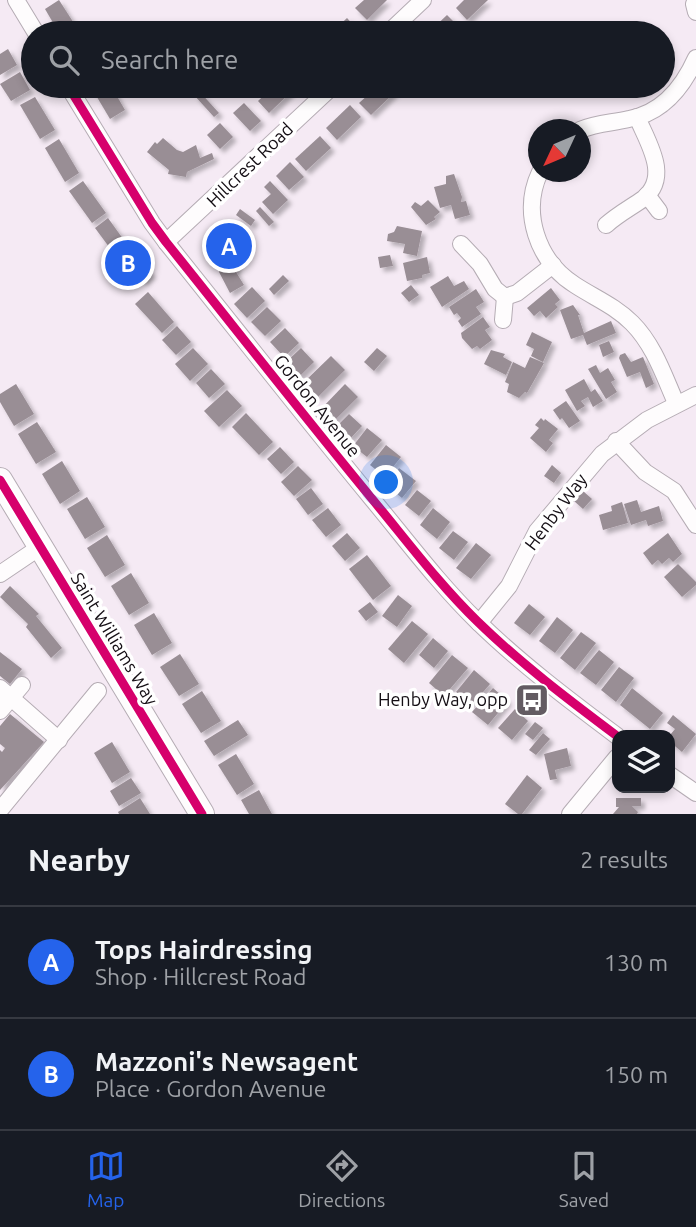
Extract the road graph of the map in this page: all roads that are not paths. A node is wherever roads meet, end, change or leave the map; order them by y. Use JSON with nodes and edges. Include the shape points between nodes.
{"nodes":[{"id":1,"x":16,"y":0,"type":"edge"},
{"id":2,"x":423,"y":0,"type":"edge"},
{"id":3,"x":29,"y":21,"type":"edge"},
{"id":4,"x":401,"y":21,"type":"edge"},
{"id":5,"x":696,"y":58,"type":"edge"},
{"id":6,"x":675,"y":92,"type":"edge"},
{"id":7,"x":77,"y":98,"type":"edge"},
{"id":8,"x":320,"y":98,"type":"edge"},
{"id":9,"x":669,"y":98,"type":"edge"},
{"id":10,"x":637,"y":117,"type":"junction"},
{"id":11,"x":591,"y":127,"type":"edge"},
{"id":12,"x":535,"y":182,"type":"edge"},
{"id":13,"x":647,"y":195,"type":"junction"},
{"id":14,"x":659,"y":211,"type":"dead end"},
{"id":15,"x":610,"y":222,"type":"dead end"},
{"id":16,"x":166,"y":242,"type":"junction"},
{"id":17,"x":461,"y":244,"type":"dead end"},
{"id":18,"x":553,"y":265,"type":"junction"},
{"id":19,"x":505,"y":297,"type":"junction"},
{"id":20,"x":503,"y":320,"type":"dead end"},
{"id":21,"x":696,"y":395,"type":"edge"},
{"id":22,"x":676,"y":403,"type":"junction"},
{"id":23,"x":616,"y":441,"type":"junction"},
{"id":24,"x":0,"y":480,"type":"edge"},
{"id":25,"x":696,"y":525,"type":"edge"},
{"id":26,"x":40,"y":547,"type":"junction"},
{"id":27,"x":0,"y":574,"type":"edge"},
{"id":28,"x":479,"y":623,"type":"junction"},
{"id":29,"x":11,"y":690,"type":"edge"},
{"id":30,"x":98,"y":691,"type":"dead end"},
{"id":31,"x":0,"y":710,"type":"edge"},
{"id":32,"x":612,"y":732,"type":"edge"},
{"id":33,"x":59,"y":740,"type":"junction"},
{"id":34,"x":612,"y":763,"type":"edge"},
{"id":35,"x":675,"y":778,"type":"edge"},
{"id":36,"x":696,"y":793,"type":"edge"},
{"id":37,"x":0,"y":810,"type":"edge"},
{"id":38,"x":202,"y":814,"type":"edge"},
{"id":39,"x":570,"y":814,"type":"edge"}],
"edges":[{"from":1,"to":3,"type":"street"},
{"from":2,"to":4,"type":"street"},
{"from":5,"to":6,"type":"street"},
{"from":7,"to":16,"type":"street","name":"Gordon Avenue","via":[[118,154]]},
{"from":8,"to":16,"type":"street","name":"Hillcrest Road","via":[[212,194]]},
{"from":9,"to":10,"type":"street"},
{"from":10,"to":11,"type":"street"},
{"from":10,"to":13,"type":"street","via":[[657,175]]},
{"from":12,"to":18,"type":"street","via":[[533,224]]},
{"from":13,"to":14,"type":"street"},
{"from":13,"to":15,"type":"street"},
{"from":16,"to":28,"type":"street","name":"Gordon Avenue","via":[[334,453]]},
{"from":17,"to":19,"type":"street"},
{"from":18,"to":19,"type":"street"},
{"from":18,"to":22,"type":"street","via":[[574,285],[605,301],[634,325],[651,349]]},
{"from":19,"to":20,"type":"street"},
{"from":21,"to":22,"type":"street","name":"Henby Way"},
{"from":22,"to":23,"type":"street","name":"Henby Way"},
{"from":23,"to":25,"type":"street","via":[[645,472],[674,491]]},
{"from":23,"to":28,"type":"street","name":"Henby Way","via":[[537,531],[509,586]]},
{"from":24,"to":26,"type":"highway","name":"Saint Williams Way"},
{"from":26,"to":27,"type":"street"},
{"from":26,"to":38,"type":"highway","name":"Saint Williams Way"},
{"from":28,"to":32,"type":"street","name":"Gordon Avenue"},
{"from":29,"to":31,"type":"street"},
{"from":29,"to":33,"type":"street"},
{"from":30,"to":33,"type":"street"},
{"from":33,"to":37,"type":"street"},
{"from":34,"to":39,"type":"street"},
{"from":35,"to":36,"type":"street"}]}
